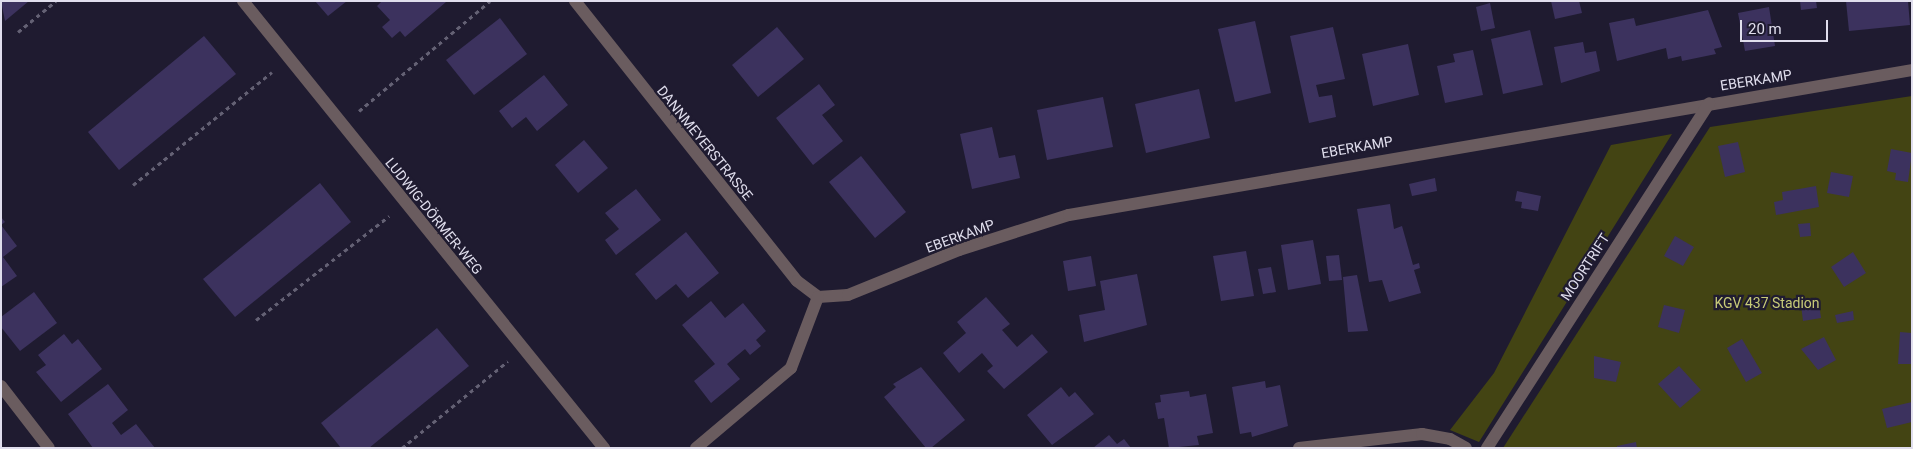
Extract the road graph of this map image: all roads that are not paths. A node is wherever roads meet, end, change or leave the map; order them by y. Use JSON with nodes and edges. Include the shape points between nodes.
{"nodes":[{"id":1,"x":243,"y":1,"type":"edge"},
{"id":2,"x":575,"y":1,"type":"edge"},
{"id":3,"x":1912,"y":70,"type":"edge"},
{"id":4,"x":1709,"y":102,"type":"junction"},
{"id":5,"x":818,"y":297,"type":"junction"},
{"id":6,"x":1,"y":386,"type":"edge"},
{"id":7,"x":49,"y":448,"type":"edge"},
{"id":8,"x":604,"y":448,"type":"edge"},
{"id":9,"x":696,"y":448,"type":"edge"},
{"id":10,"x":1299,"y":448,"type":"edge"},
{"id":11,"x":1466,"y":448,"type":"edge"},
{"id":12,"x":1487,"y":448,"type":"edge"}],
"edges":[{"from":1,"to":8,"type":"street","name":"LUDWIG-DÖRMER-WEG"},
{"from":2,"to":5,"type":"street","name":"DANNMEYERSTRASSE","via":[[797,282]]},
{"from":3,"to":4,"type":"street","name":"EBERKAMP"},
{"from":4,"to":5,"type":"street","name":"EBERKAMP","via":[[1070,215],[959,250],[848,295]]},
{"from":4,"to":12,"type":"street","name":"MOORTRIFT"},
{"from":5,"to":9,"type":"street","via":[[791,368]]},
{"from":6,"to":7,"type":"street"},
{"from":10,"to":11,"type":"street","via":[[1422,434],[1450,439]]}]}
